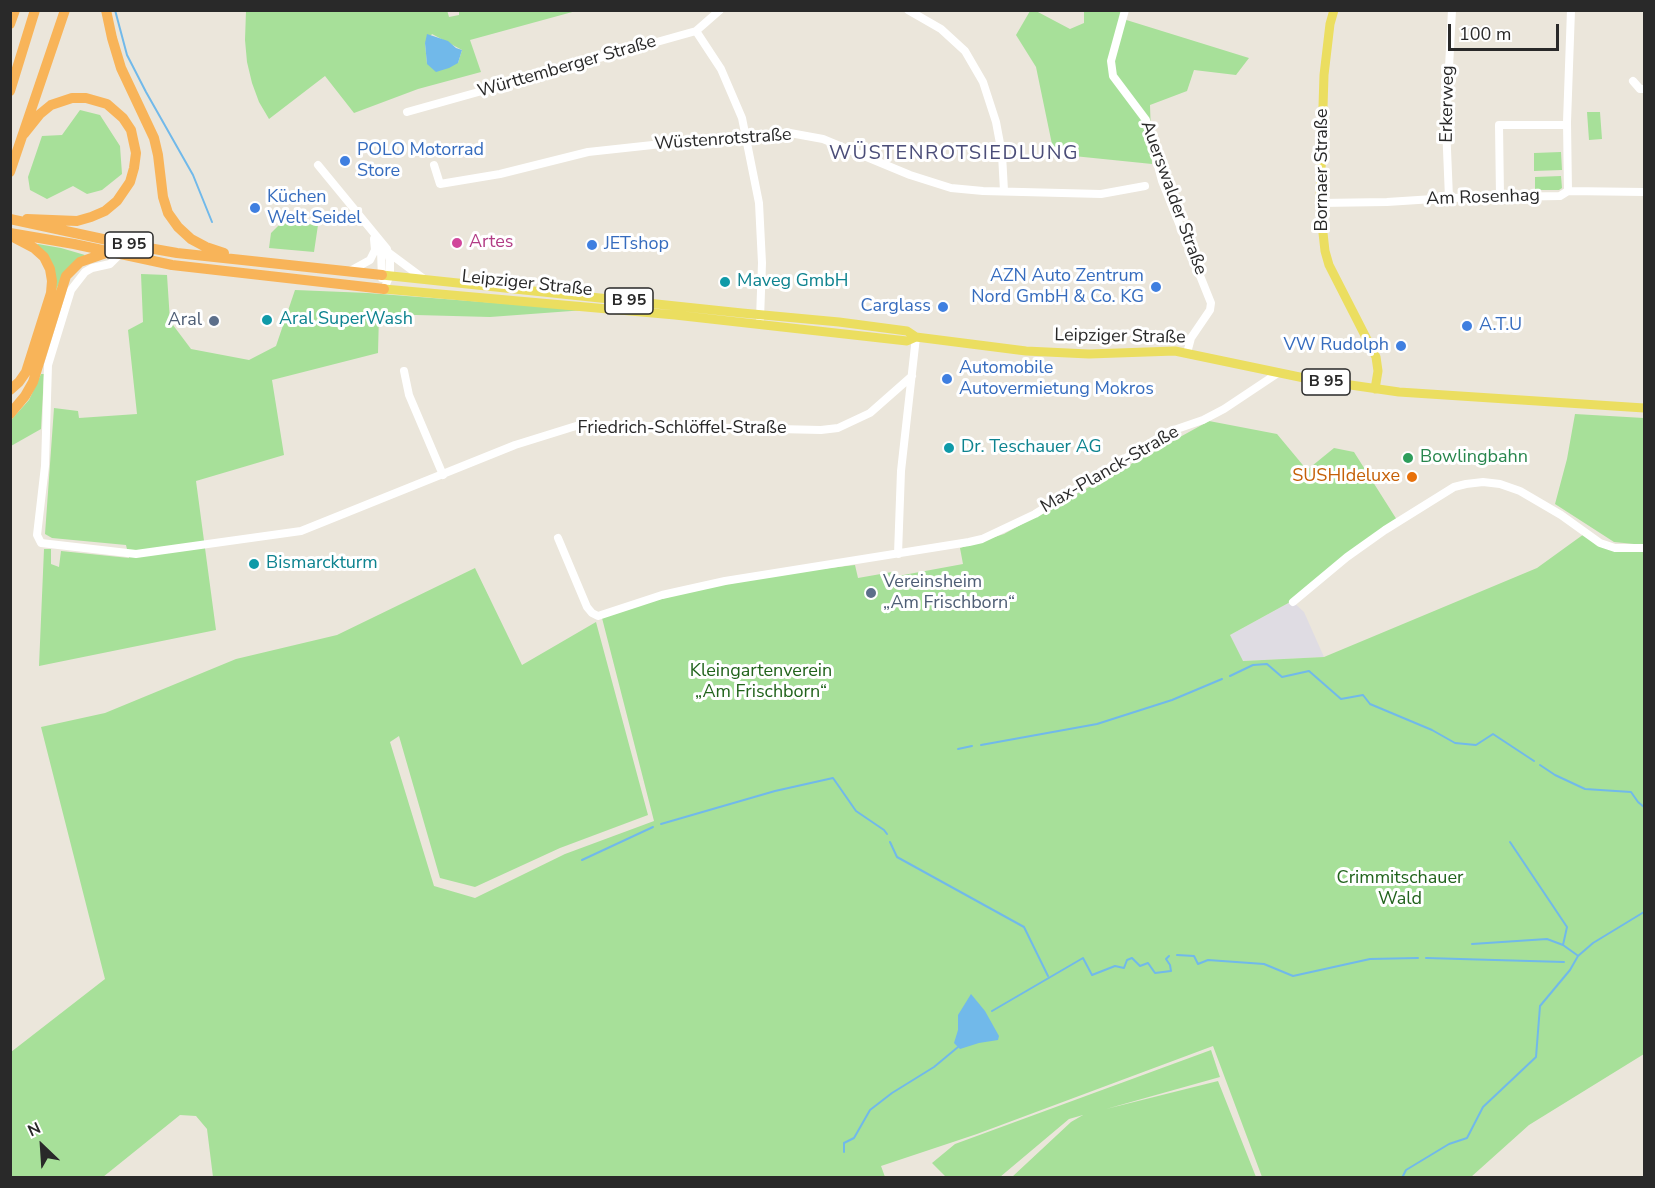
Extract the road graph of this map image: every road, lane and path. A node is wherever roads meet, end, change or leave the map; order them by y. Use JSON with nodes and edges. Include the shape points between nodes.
{"nodes":[{"id":1,"x":15,"y":10,"type":"edge"},
{"id":2,"x":35,"y":10,"type":"edge"},
{"id":3,"x":65,"y":10,"type":"edge"},
{"id":4,"x":106,"y":10,"type":"edge"},
{"id":5,"x":720,"y":10,"type":"edge"},
{"id":6,"x":908,"y":10,"type":"edge"},
{"id":7,"x":1125,"y":10,"type":"edge"},
{"id":8,"x":1334,"y":10,"type":"edge"},
{"id":9,"x":1452,"y":10,"type":"edge"},
{"id":10,"x":1571,"y":10,"type":"edge"},
{"id":11,"x":10,"y":24,"type":"edge"},
{"id":12,"x":696,"y":31,"type":"junction"},
{"id":13,"x":1633,"y":81,"type":"dead end"},
{"id":14,"x":1644,"y":89,"type":"edge"},
{"id":15,"x":10,"y":91,"type":"edge"},
{"id":16,"x":407,"y":112,"type":"dead end"},
{"id":17,"x":1567,"y":124,"type":"junction"},
{"id":18,"x":24,"y":134,"type":"junction"},
{"id":19,"x":746,"y":137,"type":"junction"},
{"id":20,"x":318,"y":165,"type":"dead end"},
{"id":21,"x":434,"y":165,"type":"dead end"},
{"id":22,"x":10,"y":172,"type":"edge"},
{"id":23,"x":1145,"y":186,"type":"dead end"},
{"id":24,"x":1004,"y":191,"type":"junction"},
{"id":25,"x":1568,"y":191,"type":"junction"},
{"id":26,"x":1644,"y":192,"type":"edge"},
{"id":27,"x":1500,"y":196,"type":"junction"},
{"id":28,"x":1449,"y":198,"type":"junction"},
{"id":29,"x":1320,"y":203,"type":"junction"},
{"id":30,"x":13,"y":219,"type":"edge"},
{"id":31,"x":374,"y":232,"type":"junction"},
{"id":32,"x":10,"y":234,"type":"edge"},
{"id":33,"x":114,"y":253,"type":"junction"},
{"id":34,"x":389,"y":253,"type":"junction"},
{"id":35,"x":244,"y":260,"type":"junction"},
{"id":36,"x":349,"y":272,"type":"junction"},
{"id":37,"x":386,"y":275,"type":"junction"},
{"id":38,"x":424,"y":279,"type":"junction"},
{"id":39,"x":384,"y":289,"type":"junction"},
{"id":40,"x":760,"y":320,"type":"junction"},
{"id":41,"x":916,"y":337,"type":"junction"},
{"id":42,"x":1187,"y":353,"type":"junction"},
{"id":43,"x":404,"y":370,"type":"dead end"},
{"id":44,"x":1278,"y":373,"type":"junction"},
{"id":45,"x":912,"y":376,"type":"junction"},
{"id":46,"x":1375,"y":389,"type":"junction"},
{"id":47,"x":10,"y":390,"type":"edge"},
{"id":48,"x":1644,"y":408,"type":"edge"},
{"id":49,"x":10,"y":414,"type":"edge"},
{"id":50,"x":443,"y":475,"type":"junction"},
{"id":51,"x":558,"y":538,"type":"dead end"},
{"id":52,"x":1644,"y":548,"type":"edge"},
{"id":53,"x":898,"y":554,"type":"junction"},
{"id":54,"x":1293,"y":602,"type":"dead end"}],
"edges":[{"from":1,"to":11,"type":"highway"},
{"from":2,"to":15,"type":"highway"},
{"from":3,"to":18,"type":"highway"},
{"from":4,"to":35,"type":"highway","via":[[121,68],[154,138],[168,213],[191,239]]},
{"from":5,"to":12,"type":"street","name":"Württemberger Straße"},
{"from":6,"to":24,"type":"street","via":[[941,29],[965,51],[983,82],[1002,154]]},
{"from":7,"to":42,"type":"street","name":"Auerswalder Straße","via":[[1110,61],[1113,76],[1146,120],[1162,181],[1211,303]]},
{"from":8,"to":29,"type":"main road","name":"Bornaer Straße","via":[[1324,75]]},
{"from":9,"to":28,"type":"street","name":"Erkerweg","via":[[1446,125]]},
{"from":10,"to":17,"type":"street"},
{"from":12,"to":16,"type":"street","name":"Württemberger Straße"},
{"from":12,"to":19,"type":"street","via":[[721,69]]},
{"from":13,"to":14,"type":"street"},
{"from":17,"to":25,"type":"street"},
{"from":17,"to":27,"type":"street","via":[[1499,125]]},
{"from":18,"to":22,"type":"highway"},
{"from":18,"to":30,"type":"highway","via":[[51,105],[72,98],[93,99],[113,108],[127,124],[133,137],[135,160],[126,189],[98,214],[77,220]]},
{"from":19,"to":21,"type":"street","name":"Wüstenrotstraße","via":[[588,152],[440,184]]},
{"from":19,"to":24,"type":"street","name":"Wüstenrotstraße","via":[[790,133],[823,139],[951,188]]},
{"from":19,"to":40,"type":"street","via":[[759,203]]},
{"from":20,"to":31,"type":"street"},
{"from":23,"to":24,"type":"street","name":"Wüstenrotstraße","via":[[1101,194]]},
{"from":25,"to":26,"type":"street","name":"Am Rosenhag"},
{"from":25,"to":27,"type":"street","name":"Am Rosenhag","via":[[1560,196]]},
{"from":27,"to":28,"type":"street","name":"Am Rosenhag"},
{"from":28,"to":29,"type":"street","name":"Am Rosenhag"},
{"from":29,"to":46,"type":"main road","name":"Bornaer Straße","via":[[1329,265],[1376,357]]},
{"from":30,"to":35,"type":"highway","name":"Leipziger Straße","number":"B 95","via":[[126,244]]},
{"from":31,"to":34,"type":"street"},
{"from":31,"to":36,"type":"street","via":[[373,255]]},
{"from":31,"to":37,"type":"street"},
{"from":32,"to":33,"type":"highway","name":"Leipziger Straße","number":"B 95"},
{"from":32,"to":47,"type":"highway","via":[[44,257],[52,281],[26,372]]},
{"from":33,"to":39,"type":"highway","name":"Leipziger Straße","number":"B 95","via":[[202,269]]},
{"from":33,"to":49,"type":"highway","via":[[80,262],[66,276],[33,382]]},
{"from":33,"to":50,"type":"street","name":"Friedrich-Schlöffel-Straße","via":[[110,264],[86,272],[72,290],[48,365],[45,466],[37,535],[41,543],[136,554],[301,531]]},
{"from":34,"to":37,"type":"street"},
{"from":34,"to":38,"type":"street"},
{"from":35,"to":36,"type":"highway","name":"Leipziger Straße","number":"B 95"},
{"from":36,"to":37,"type":"highway","name":"Leipziger Straße","number":"B 95"},
{"from":37,"to":38,"type":"main road","name":"Leipziger Straße","number":"B 95"},
{"from":37,"to":39,"type":"street"},
{"from":38,"to":40,"type":"main road","name":"Leipziger Straße","number":"B 95"},
{"from":39,"to":40,"type":"main road","name":"Leipziger Straße","number":"B 95"},
{"from":40,"to":41,"type":"main road","name":"Leipziger Straße","number":"B 95","via":[[907,341]]},
{"from":41,"to":42,"type":"main road","name":"Leipziger Straße","number":"B 95","via":[[1058,353]]},
{"from":41,"to":45,"type":"street"},
{"from":42,"to":44,"type":"main road","name":"Leipziger Straße","number":"B 95"},
{"from":43,"to":50,"type":"street","via":[[409,395]]},
{"from":44,"to":46,"type":"main road","name":"Leipziger Straße","number":"B 95"},
{"from":44,"to":53,"type":"street","name":"Max-Planck-Straße","via":[[1224,409],[1168,432],[1010,526],[969,542]]},
{"from":45,"to":50,"type":"street","name":"Friedrich-Schlöffel-Straße","via":[[870,413],[838,428],[576,426],[515,445]]},
{"from":45,"to":53,"type":"street","via":[[901,471]]},
{"from":46,"to":48,"type":"main road","name":"Leipziger Straße","number":"B 95"},
{"from":51,"to":53,"type":"street","name":"Max-Planck-Straße","via":[[587,607],[598,616],[662,595],[724,581]]},
{"from":52,"to":54,"type":"street","via":[[1615,548],[1600,543],[1520,491],[1500,484],[1466,484],[1454,486],[1385,530]]}]}
